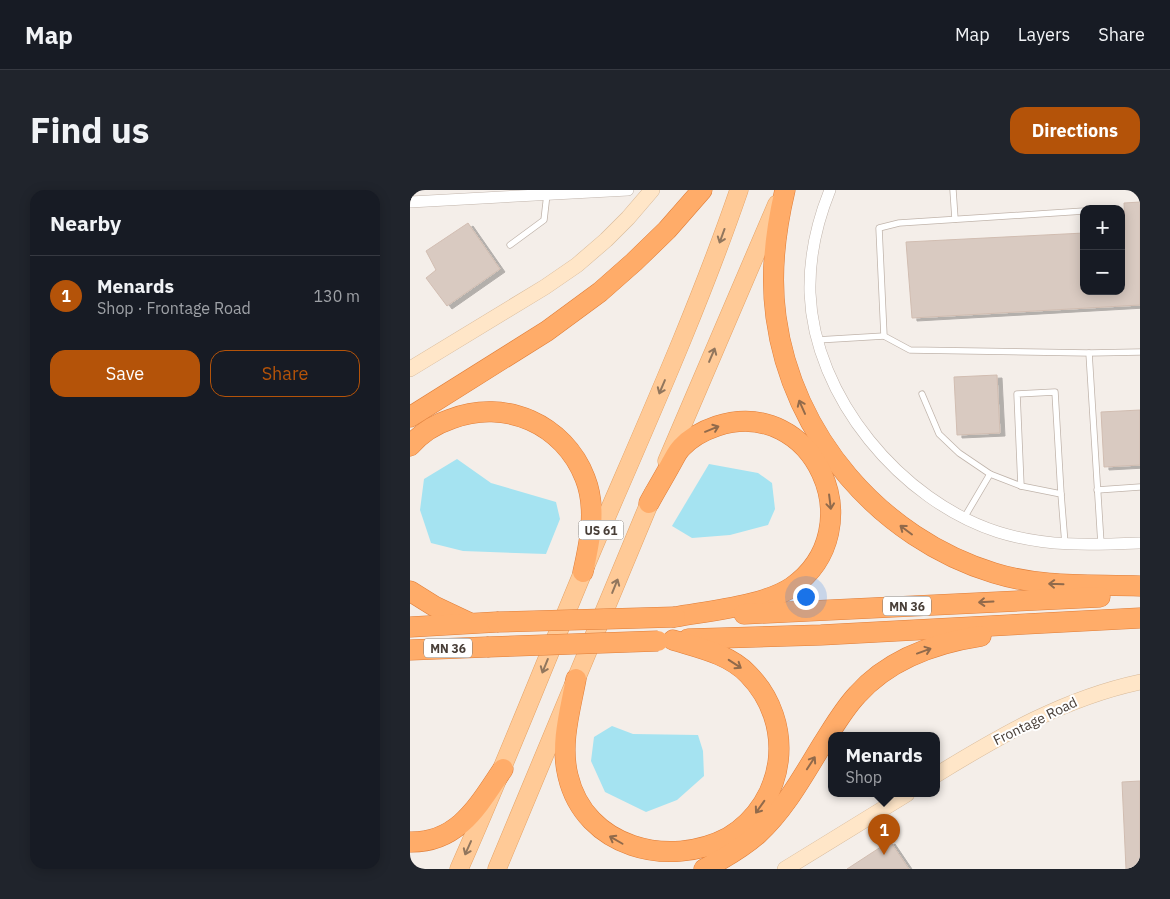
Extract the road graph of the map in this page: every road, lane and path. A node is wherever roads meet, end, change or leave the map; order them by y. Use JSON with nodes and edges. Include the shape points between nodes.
{"nodes":[{"id":1,"x":628,"y":190,"type":"edge"},
{"id":2,"x":652,"y":190,"type":"edge"},
{"id":3,"x":702,"y":190,"type":"edge"},
{"id":4,"x":739,"y":190,"type":"edge"},
{"id":5,"x":784,"y":190,"type":"edge"},
{"id":6,"x":830,"y":190,"type":"edge"},
{"id":7,"x":953,"y":190,"type":"edge"},
{"id":8,"x":546,"y":194,"type":"junction"},
{"id":9,"x":410,"y":202,"type":"edge"},
{"id":10,"x":1080,"y":211,"type":"edge"},
{"id":11,"x":955,"y":219,"type":"junction"},
{"id":12,"x":510,"y":245,"type":"dead end"},
{"id":13,"x":884,"y":336,"type":"junction"},
{"id":14,"x":817,"y":340,"type":"junction"},
{"id":15,"x":1140,"y":352,"type":"edge"},
{"id":16,"x":1089,"y":353,"type":"junction"},
{"id":17,"x":410,"y":369,"type":"edge"},
{"id":18,"x":922,"y":394,"type":"dead end"},
{"id":19,"x":410,"y":417,"type":"edge"},
{"id":20,"x":410,"y":446,"type":"edge"},
{"id":21,"x":990,"y":474,"type":"junction"},
{"id":22,"x":1021,"y":486,"type":"junction"},
{"id":23,"x":1140,"y":487,"type":"edge"},
{"id":24,"x":1097,"y":490,"type":"junction"},
{"id":25,"x":1061,"y":494,"type":"junction"},
{"id":26,"x":649,"y":504,"type":"junction"},
{"id":27,"x":964,"y":518,"type":"junction"},
{"id":28,"x":1140,"y":543,"type":"edge"},
{"id":29,"x":1101,"y":544,"type":"junction"},
{"id":30,"x":1066,"y":545,"type":"junction"},
{"id":31,"x":583,"y":572,"type":"junction"},
{"id":32,"x":1140,"y":586,"type":"edge"},
{"id":33,"x":410,"y":591,"type":"edge"},
{"id":34,"x":1140,"y":595,"type":"edge"},
{"id":35,"x":675,"y":617,"type":"junction"},
{"id":36,"x":1140,"y":618,"type":"edge"},
{"id":37,"x":1082,"y":621,"type":"junction"},
{"id":38,"x":471,"y":624,"type":"junction"},
{"id":39,"x":410,"y":627,"type":"edge"},
{"id":40,"x":665,"y":640,"type":"junction"},
{"id":41,"x":440,"y":648,"type":"junction"},
{"id":42,"x":410,"y":650,"type":"edge"},
{"id":43,"x":410,"y":656,"type":"edge"},
{"id":44,"x":576,"y":679,"type":"junction"},
{"id":45,"x":1140,"y":682,"type":"edge"},
{"id":46,"x":831,"y":732,"type":"edge"},
{"id":47,"x":828,"y":737,"type":"edge"},
{"id":48,"x":503,"y":769,"type":"junction"},
{"id":49,"x":940,"y":773,"type":"edge"},
{"id":50,"x":902,"y":797,"type":"edge"},
{"id":51,"x":410,"y":842,"type":"edge"},
{"id":52,"x":459,"y":869,"type":"edge"},
{"id":53,"x":497,"y":869,"type":"edge"},
{"id":54,"x":704,"y":869,"type":"edge"},
{"id":55,"x":785,"y":869,"type":"edge"}],
"edges":[{"from":1,"to":8,"type":"street"},
{"from":2,"to":17,"type":"street","via":[[622,224],[577,265]]},
{"from":3,"to":19,"type":"highway","via":[[667,230],[600,292],[548,331]]},
{"from":4,"to":31,"type":"main road","number":"US 61","one_way":true,"via":[[682,338]]},
{"from":26,"to":5,"type":"main road","number":"US 61","one_way":true},
{"from":32,"to":5,"type":"highway","one_way":true,"via":[[1050,584],[995,574],[935,549],[909,533],[860,490],[822,444],[807,418],[782,352],[773,282],[778,217]]},
{"from":6,"to":14,"type":"street","via":[[820,218],[811,268],[810,293]]},
{"from":7,"to":11,"type":"lane"},
{"from":8,"to":9,"type":"street"},
{"from":8,"to":12,"type":"lane","via":[[544,220]]},
{"from":10,"to":11,"type":"lane"},
{"from":11,"to":13,"type":"lane","via":[[899,223],[879,228]]},
{"from":13,"to":14,"type":"lane"},
{"from":13,"to":16,"type":"lane","via":[[910,350]]},
{"from":14,"to":27,"type":"street","via":[[836,388],[866,436],[908,481]]},
{"from":15,"to":16,"type":"lane"},
{"from":16,"to":24,"type":"lane"},
{"from":18,"to":21,"type":"lane","via":[[939,434],[959,453]]},
{"from":20,"to":31,"type":"highway","via":[[442,422],[478,411],[522,416],[554,433],[578,462],[590,497],[591,531]]},
{"from":21,"to":22,"type":"lane"},
{"from":21,"to":27,"type":"lane"},
{"from":22,"to":25,"type":"lane"},
{"from":22,"to":25,"type":"lane","via":[[1018,394],[1055,392]]},
{"from":23,"to":24,"type":"lane"},
{"from":24,"to":29,"type":"lane"},
{"from":25,"to":30,"type":"lane"},
{"from":26,"to":35,"type":"highway","one_way":true,"via":[[681,448],[711,428],[739,421],[756,422],[788,434],[814,459],[829,491],[832,512],[824,546],[816,562],[792,587],[762,601]]},
{"from":44,"to":26,"type":"main road","number":"US 61","one_way":true},
{"from":27,"to":30,"type":"street","via":[[1023,539]]},
{"from":28,"to":29,"type":"street"},
{"from":29,"to":30,"type":"street"},
{"from":31,"to":48,"type":"main road","number":"US 61","one_way":true},
{"from":33,"to":38,"type":"highway"},
{"from":34,"to":35,"type":"highway","number":"MN 36","one_way":true},
{"from":35,"to":38,"type":"highway","number":"MN 36","bridge":true},
{"from":36,"to":37,"type":"highway","number":"MN 36"},
{"from":37,"to":40,"type":"highway","number":"MN 36"},
{"from":46,"to":37,"type":"highway","one_way":true,"via":[[847,707],[874,678],[919,652],[973,638]]},
{"from":38,"to":39,"type":"highway","number":"MN 36"},
{"from":40,"to":41,"type":"highway","number":"MN 36","bridge":true},
{"from":40,"to":44,"type":"highway","one_way":true,"via":[[718,654],[749,674],[769,704],[780,739],[775,778],[759,809],[730,837],[710,847],[672,855],[634,849],[615,840],[585,813],[568,777],[565,757],[565,736]]},
{"from":41,"to":42,"type":"highway","number":"MN 36"},
{"from":41,"to":43,"type":"highway"},
{"from":44,"to":53,"type":"main road","number":"US 61"},
{"from":45,"to":49,"type":"street","name":"Frontage Road","via":[[1102,692],[1041,715]]},
{"from":54,"to":47,"type":"highway","one_way":true,"via":[[741,848],[776,815]]},
{"from":48,"to":51,"type":"highway","via":[[462,824],[433,839]]},
{"from":48,"to":52,"type":"main road","number":"US 61","one_way":true},
{"from":50,"to":55,"type":"street"}]}
